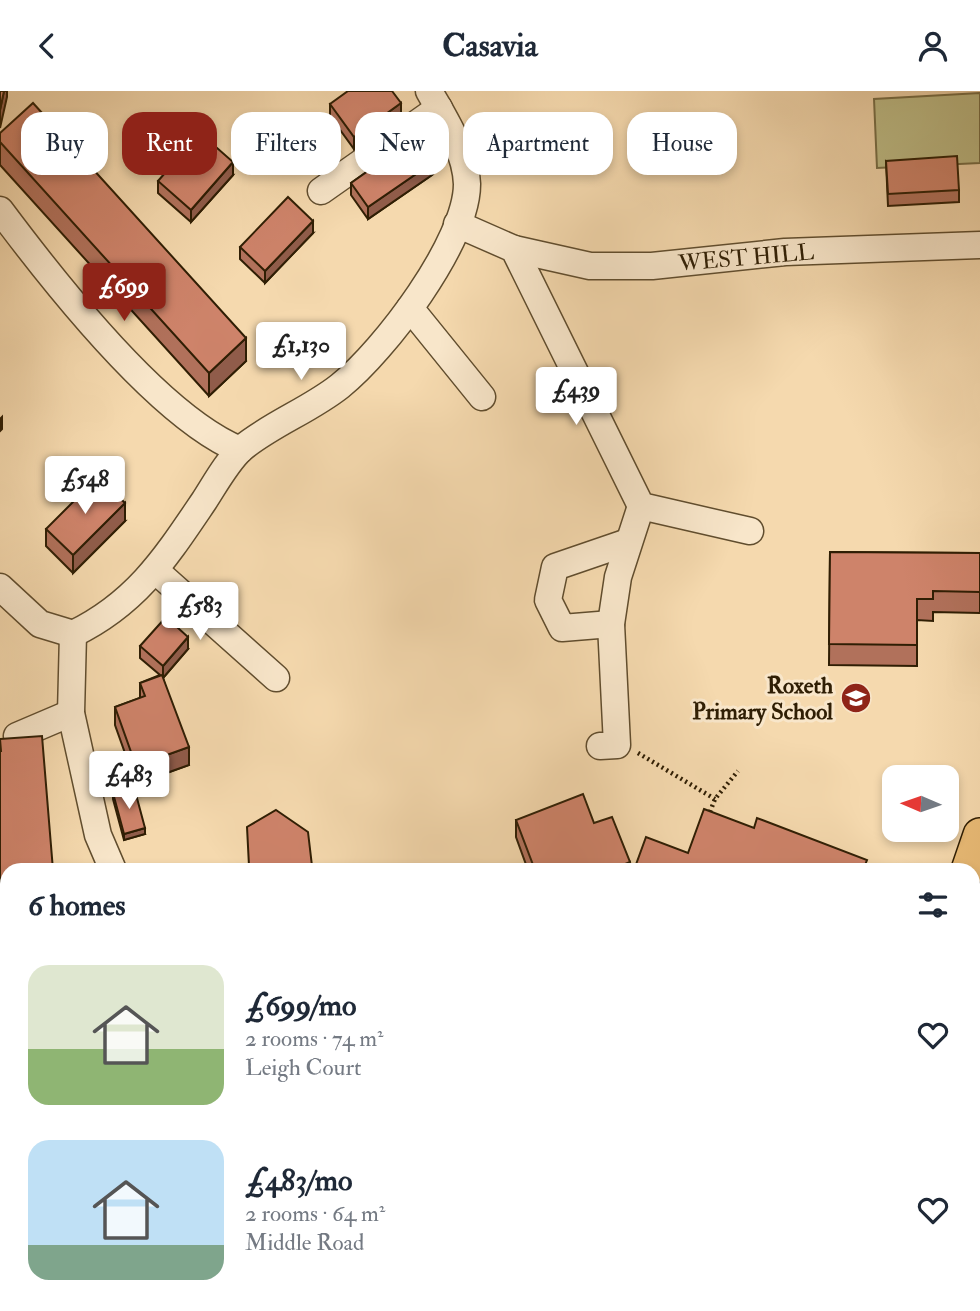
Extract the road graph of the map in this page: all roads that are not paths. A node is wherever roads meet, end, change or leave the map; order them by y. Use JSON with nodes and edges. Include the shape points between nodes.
{"nodes":[{"id":1,"x":434,"y":100,"type":"edge"},
{"id":2,"x":321,"y":191,"type":"dead end"},
{"id":3,"x":0,"y":209,"type":"edge"},
{"id":4,"x":457,"y":224,"type":"junction"},
{"id":5,"x":980,"y":245,"type":"edge"},
{"id":6,"x":514,"y":249,"type":"junction"},
{"id":7,"x":410,"y":308,"type":"junction"},
{"id":8,"x":482,"y":397,"type":"dead end"},
{"id":9,"x":240,"y":450,"type":"junction"},
{"id":10,"x":641,"y":506,"type":"junction"},
{"id":11,"x":750,"y":531,"type":"dead end"},
{"id":12,"x":628,"y":542,"type":"junction"},
{"id":13,"x":156,"y":571,"type":"junction"},
{"id":14,"x":0,"y":587,"type":"edge"},
{"id":15,"x":611,"y":624,"type":"junction"},
{"id":16,"x":73,"y":634,"type":"junction"},
{"id":17,"x":276,"y":678,"type":"dead end"},
{"id":18,"x":71,"y":713,"type":"junction"},
{"id":19,"x":17,"y":736,"type":"edge"},
{"id":20,"x":600,"y":746,"type":"dead end"},
{"id":21,"x":980,"y":835,"type":"edge"},
{"id":22,"x":110,"y":863,"type":"edge"},
{"id":23,"x":970,"y":863,"type":"edge"}],
"edges":[{"from":1,"to":2,"type":"street"},
{"from":1,"to":4,"type":"street","via":[[456,142],[467,184]]},
{"from":3,"to":9,"type":"street","via":[[121,355],[215,440]]},
{"from":4,"to":6,"type":"street","name":"WEST HILL"},
{"from":4,"to":7,"type":"street","via":[[443,261]]},
{"from":5,"to":6,"type":"street","name":"WEST HILL","via":[[785,252],[652,266],[590,266]]},
{"from":6,"to":10,"type":"street"},
{"from":7,"to":8,"type":"street"},
{"from":7,"to":9,"type":"street","via":[[340,386]]},
{"from":9,"to":13,"type":"street"},
{"from":10,"to":11,"type":"street"},
{"from":10,"to":12,"type":"street"},
{"from":12,"to":15,"type":"street"},
{"from":12,"to":15,"type":"street","via":[[555,567],[548,600],[562,628]]},
{"from":13,"to":16,"type":"street","via":[[103,619]]},
{"from":13,"to":17,"type":"street"},
{"from":14,"to":16,"type":"street","via":[[40,624]]},
{"from":15,"to":20,"type":"street","via":[[617,745]]},
{"from":16,"to":18,"type":"street"},
{"from":18,"to":19,"type":"street"},
{"from":18,"to":22,"type":"street","via":[[98,835]]},
{"from":21,"to":23,"type":"main road"}]}
